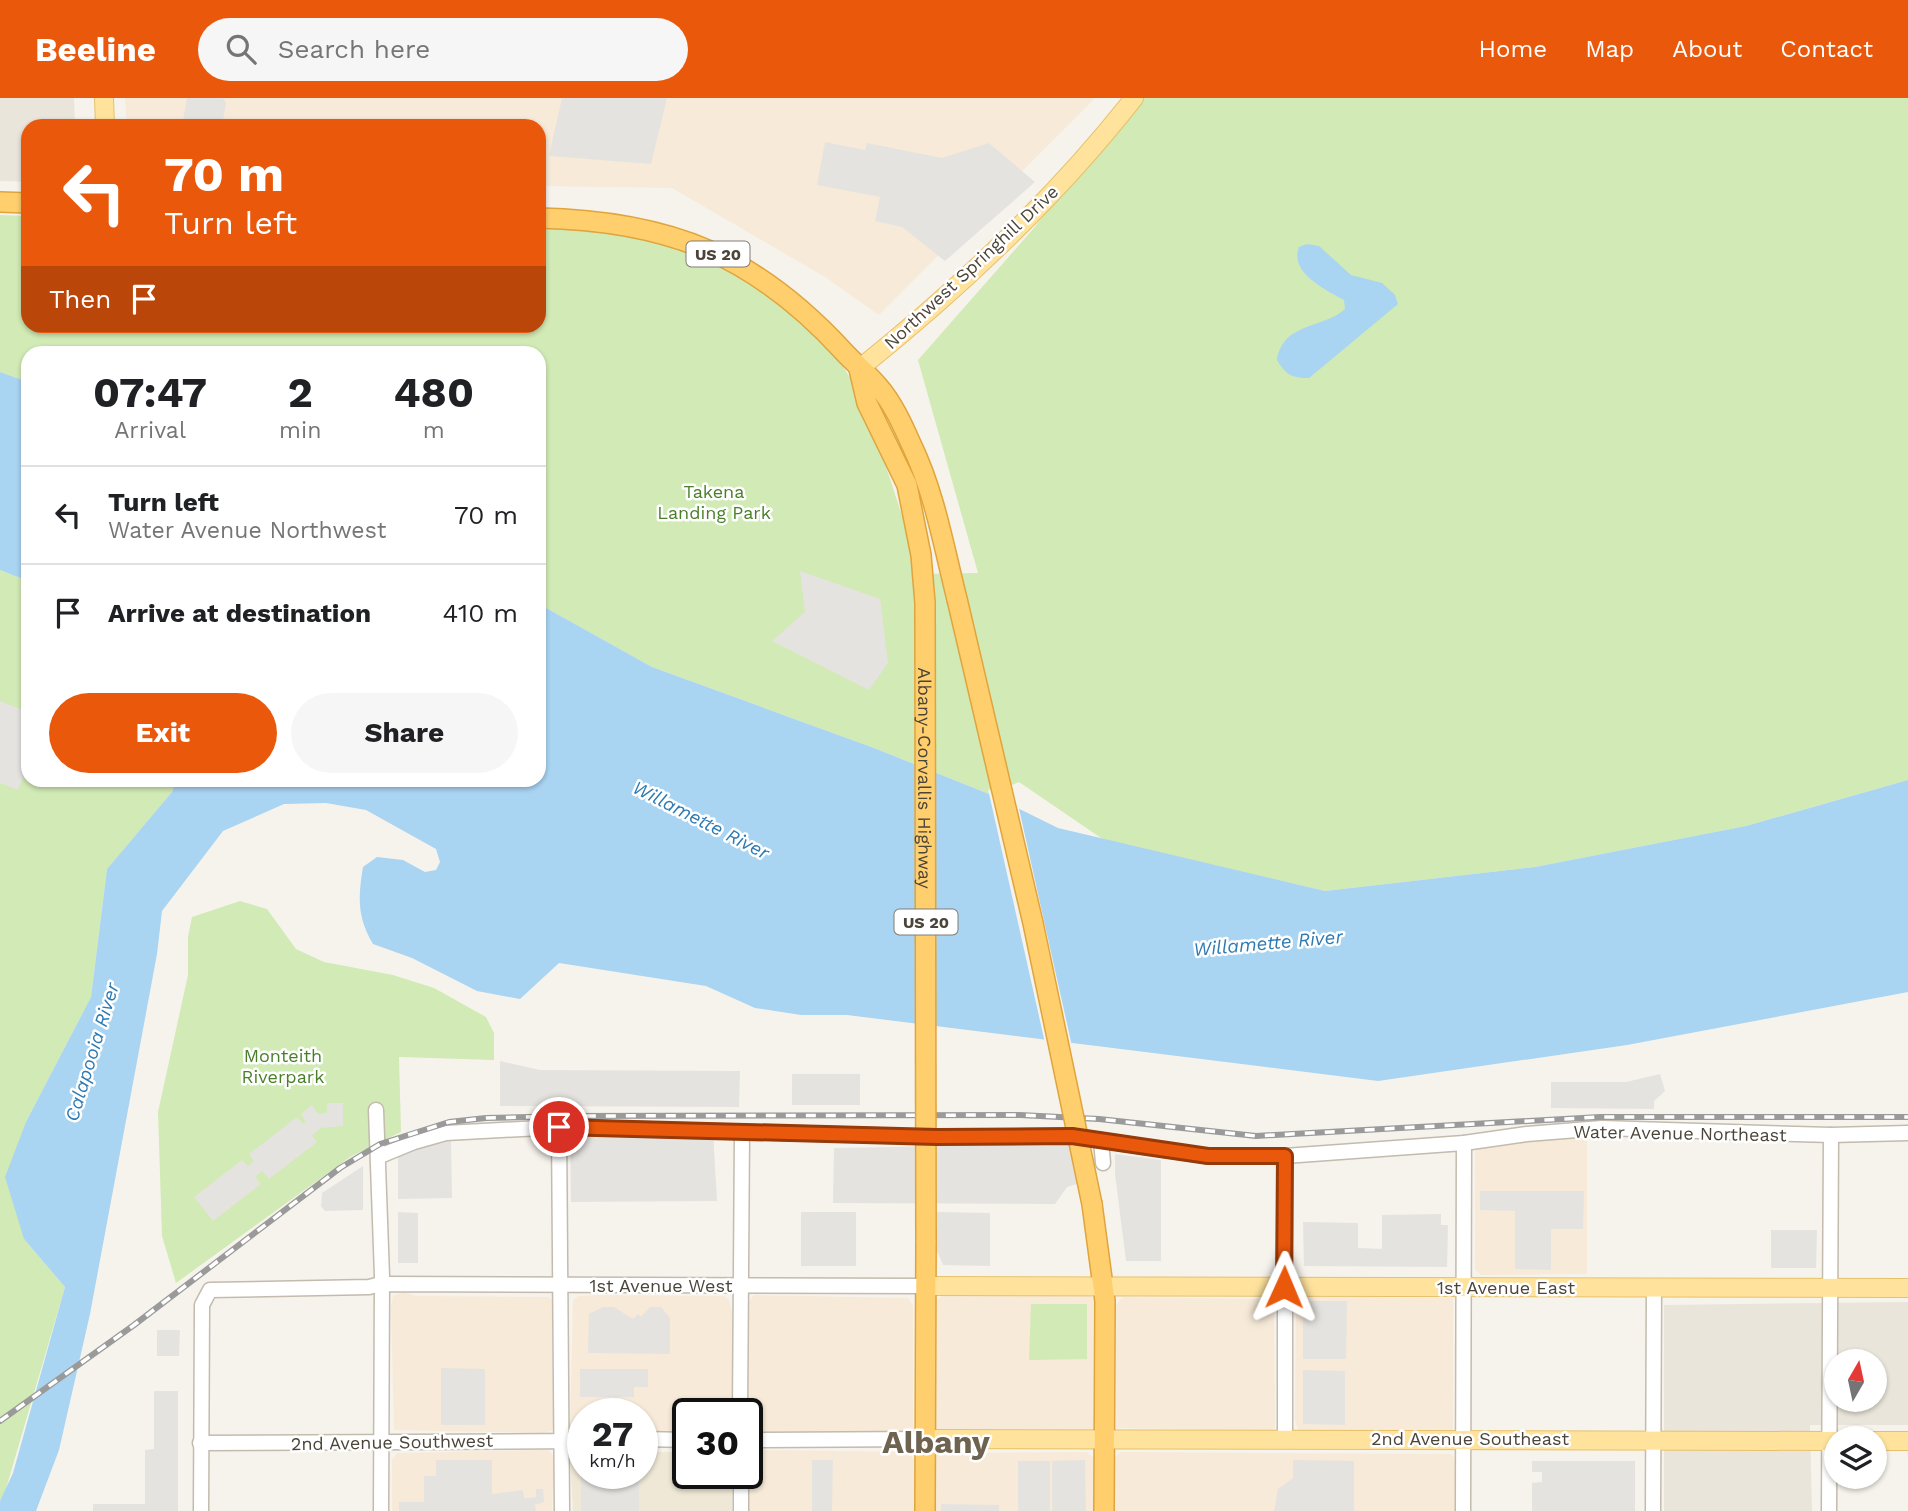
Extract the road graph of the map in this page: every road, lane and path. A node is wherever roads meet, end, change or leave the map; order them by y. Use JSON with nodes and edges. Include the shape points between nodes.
{"nodes":[{"id":1,"x":104,"y":98,"type":"edge"},
{"id":2,"x":1134,"y":98,"type":"edge"},
{"id":3,"x":105,"y":119,"type":"edge"},
{"id":4,"x":0,"y":202,"type":"edge"},
{"id":5,"x":21,"y":203,"type":"edge"},
{"id":6,"x":546,"y":218,"type":"edge"},
{"id":7,"x":859,"y":369,"type":"junction"},
{"id":8,"x":376,"y":1110,"type":"dead end"},
{"id":9,"x":559,"y":1127,"type":"junction"},
{"id":10,"x":742,"y":1132,"type":"junction"},
{"id":11,"x":1908,"y":1133,"type":"edge"},
{"id":12,"x":1831,"y":1135,"type":"junction"},
{"id":13,"x":1101,"y":1140,"type":"junction"},
{"id":14,"x":1464,"y":1143,"type":"junction"},
{"id":15,"x":380,"y":1156,"type":"junction"},
{"id":16,"x":1285,"y":1156,"type":"junction"},
{"id":17,"x":1103,"y":1163,"type":"dead end"},
{"id":18,"x":381,"y":1284,"type":"junction"},
{"id":19,"x":561,"y":1285,"type":"junction"},
{"id":20,"x":741,"y":1286,"type":"junction"},
{"id":21,"x":925,"y":1286,"type":"junction"},
{"id":22,"x":1104,"y":1286,"type":"junction"},
{"id":23,"x":1284,"y":1287,"type":"junction"},
{"id":24,"x":1463,"y":1287,"type":"junction"},
{"id":25,"x":1654,"y":1287,"type":"junction"},
{"id":26,"x":1908,"y":1288,"type":"edge"},
{"id":27,"x":1832,"y":1289,"type":"junction"},
{"id":28,"x":740,"y":1398,"type":"edge"},
{"id":29,"x":1833,"y":1426,"type":"edge"},
{"id":30,"x":1105,"y":1438,"type":"junction"},
{"id":31,"x":1285,"y":1438,"type":"junction"},
{"id":32,"x":1654,"y":1438,"type":"junction"},
{"id":33,"x":925,"y":1439,"type":"junction"},
{"id":34,"x":1463,"y":1439,"type":"junction"},
{"id":35,"x":763,"y":1440,"type":"edge"},
{"id":36,"x":561,"y":1441,"type":"junction"},
{"id":37,"x":567,"y":1441,"type":"edge"},
{"id":38,"x":1824,"y":1441,"type":"edge"},
{"id":39,"x":1887,"y":1441,"type":"edge"},
{"id":40,"x":1908,"y":1441,"type":"edge"},
{"id":41,"x":382,"y":1442,"type":"junction"},
{"id":42,"x":200,"y":1443,"type":"junction"},
{"id":43,"x":741,"y":1489,"type":"edge"},
{"id":44,"x":1830,"y":1489,"type":"edge"},
{"id":45,"x":201,"y":1511,"type":"edge"},
{"id":46,"x":381,"y":1511,"type":"edge"},
{"id":47,"x":562,"y":1511,"type":"edge"},
{"id":48,"x":741,"y":1511,"type":"edge"},
{"id":49,"x":925,"y":1511,"type":"edge"},
{"id":50,"x":1104,"y":1511,"type":"edge"},
{"id":51,"x":1463,"y":1511,"type":"edge"},
{"id":52,"x":1653,"y":1511,"type":"edge"},
{"id":53,"x":1829,"y":1511,"type":"edge"}],
"edges":[{"from":1,"to":3,"type":"main road"},
{"from":2,"to":7,"type":"main road","name":"Northwest Springhill Drive","via":[[1033,215]]},
{"from":4,"to":5,"type":"highway"},
{"from":6,"to":7,"type":"highway","number":"US 20","via":[[652,230],[709,250],[753,272],[790,299]]},
{"from":7,"to":21,"type":"highway","name":"Albany-Corvallis Highway","number":"US 20","bridge":true,"via":[[867,403],[907,485],[925,603]]},
{"from":7,"to":22,"type":"highway","number":"US 20","bridge":true,"via":[[879,387],[922,468],[1032,923],[1093,1204]]},
{"from":8,"to":15,"type":"street"},
{"from":9,"to":10,"type":"street","name":"Water Avenue Northeast"},
{"from":9,"to":15,"type":"street","name":"Water Avenue Northeast","via":[[446,1133]]},
{"from":9,"to":19,"type":"street"},
{"from":10,"to":13,"type":"street","name":"Water Avenue Northeast","via":[[1043,1135]]},
{"from":10,"to":20,"type":"street"},
{"from":11,"to":12,"type":"street","name":"Water Avenue Northeast"},
{"from":12,"to":14,"type":"street","name":"Water Avenue Northeast","via":[[1602,1128]]},
{"from":12,"to":27,"type":"street"},
{"from":13,"to":16,"type":"street","name":"Water Avenue Northeast","via":[[1208,1156]]},
{"from":13,"to":17,"type":"street"},
{"from":14,"to":16,"type":"street","name":"Water Avenue Northeast"},
{"from":14,"to":24,"type":"street"},
{"from":15,"to":18,"type":"street"},
{"from":16,"to":23,"type":"street"},
{"from":18,"to":19,"type":"street","name":"1st Avenue West"},
{"from":18,"to":41,"type":"street"},
{"from":18,"to":42,"type":"street","name":"1st Avenue West","via":[[206,1293],[202,1305]]},
{"from":19,"to":20,"type":"street","name":"1st Avenue West"},
{"from":19,"to":36,"type":"street"},
{"from":20,"to":21,"type":"street","name":"1st Avenue West"},
{"from":20,"to":28,"type":"street"},
{"from":21,"to":22,"type":"main road","name":"1st Avenue West"},
{"from":21,"to":33,"type":"highway","number":"US 20"},
{"from":22,"to":23,"type":"main road","name":"1st Avenue East"},
{"from":22,"to":30,"type":"highway","number":"US 20"},
{"from":23,"to":24,"type":"main road","name":"1st Avenue East"},
{"from":23,"to":31,"type":"street"},
{"from":24,"to":25,"type":"main road","name":"1st Avenue East"},
{"from":24,"to":34,"type":"street"},
{"from":25,"to":27,"type":"main road","name":"1st Avenue East"},
{"from":25,"to":32,"type":"street"},
{"from":26,"to":27,"type":"main road","name":"1st Avenue East"},
{"from":27,"to":29,"type":"street"},
{"from":30,"to":31,"type":"main road","name":"2nd Avenue Southeast"},
{"from":30,"to":33,"type":"main road"},
{"from":30,"to":50,"type":"highway","number":"US 20"},
{"from":31,"to":34,"type":"main road","name":"2nd Avenue Southeast"},
{"from":32,"to":34,"type":"main road","name":"2nd Avenue Southeast"},
{"from":32,"to":38,"type":"main road","name":"2nd Avenue Southeast"},
{"from":32,"to":52,"type":"street"},
{"from":33,"to":35,"type":"street"},
{"from":33,"to":49,"type":"highway","number":"US 20"},
{"from":34,"to":51,"type":"street"},
{"from":36,"to":37,"type":"street","name":"2nd Avenue Southwest"},
{"from":36,"to":41,"type":"street","name":"2nd Avenue Southwest"},
{"from":36,"to":47,"type":"street"},
{"from":39,"to":40,"type":"main road"},
{"from":41,"to":42,"type":"street","name":"2nd Avenue Southwest"},
{"from":41,"to":46,"type":"street"},
{"from":42,"to":45,"type":"street"},
{"from":43,"to":48,"type":"street"},
{"from":44,"to":53,"type":"street"}]}
